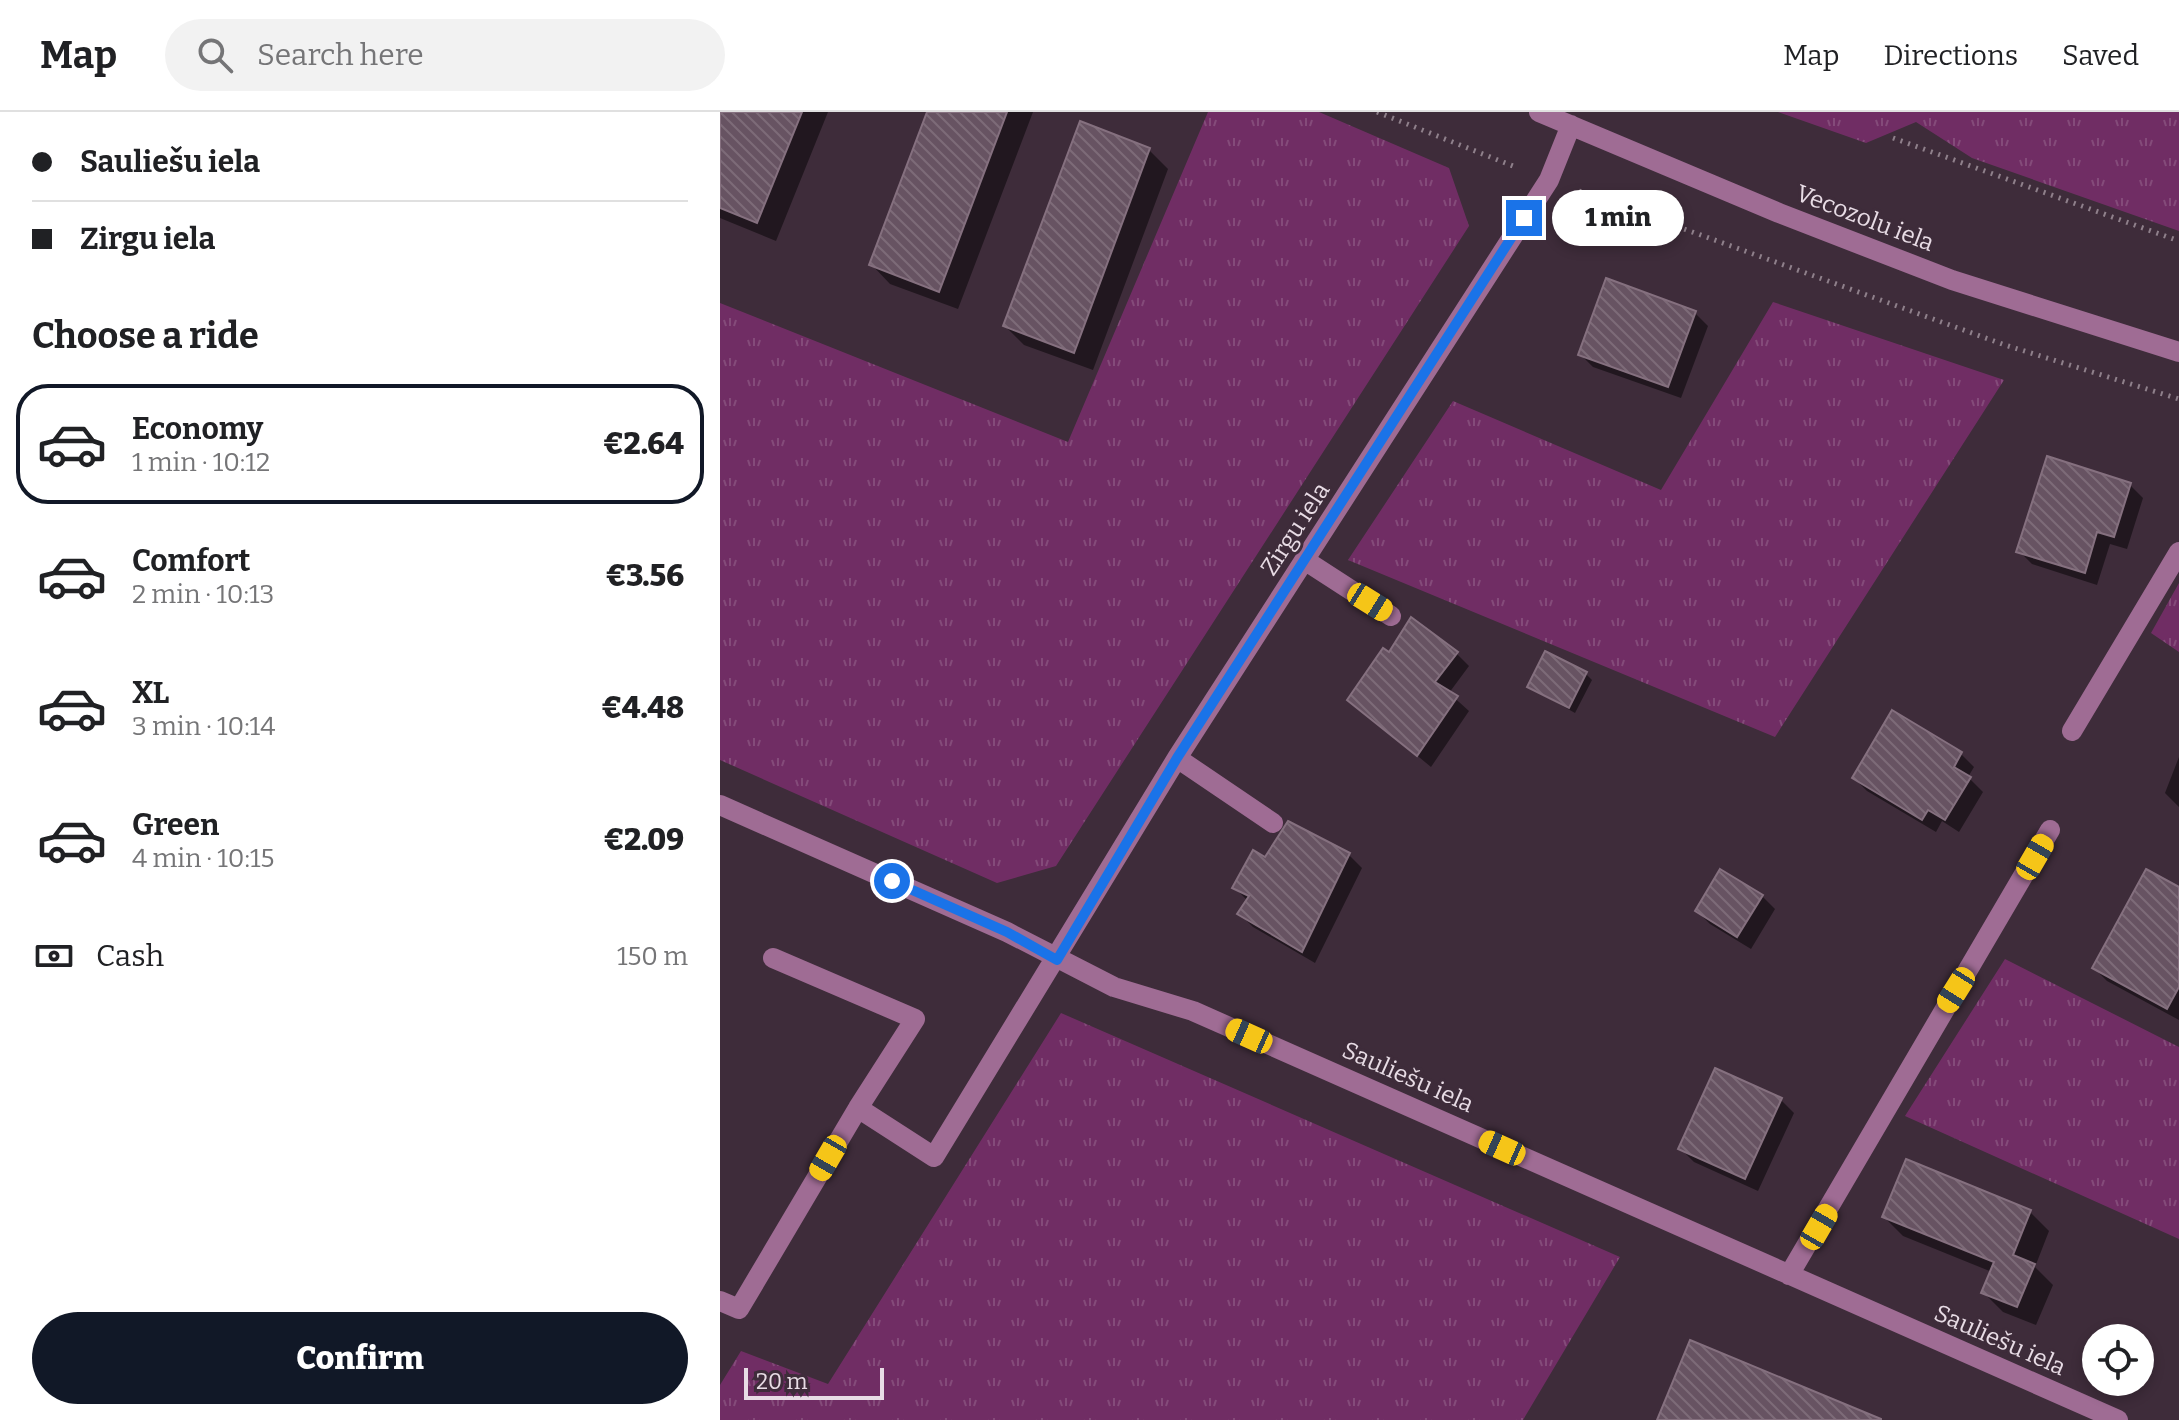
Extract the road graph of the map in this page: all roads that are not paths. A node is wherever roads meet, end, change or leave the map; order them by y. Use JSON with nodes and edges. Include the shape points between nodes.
{"nodes":[{"id":1,"x":1539,"y":112,"type":"edge"},
{"id":2,"x":1571,"y":125,"type":"junction"},
{"id":3,"x":2179,"y":352,"type":"edge"},
{"id":4,"x":2179,"y":552,"type":"edge"},
{"id":5,"x":1306,"y":561,"type":"junction"},
{"id":6,"x":1391,"y":616,"type":"dead end"},
{"id":7,"x":2072,"y":731,"type":"dead end"},
{"id":8,"x":1177,"y":758,"type":"junction"},
{"id":9,"x":720,"y":805,"type":"edge"},
{"id":10,"x":1273,"y":823,"type":"dead end"},
{"id":11,"x":2050,"y":830,"type":"dead end"},
{"id":12,"x":773,"y":958,"type":"dead end"},
{"id":13,"x":1057,"y":960,"type":"junction"},
{"id":14,"x":858,"y":1108,"type":"junction"},
{"id":15,"x":1789,"y":1275,"type":"junction"},
{"id":16,"x":720,"y":1301,"type":"edge"},
{"id":17,"x":2118,"y":1420,"type":"edge"}],
"edges":[{"from":1,"to":2,"type":"street","name":"Vecozolu iela"},
{"from":2,"to":3,"type":"street","name":"Vecozolu iela","via":[[1952,280]]},
{"from":2,"to":5,"type":"street","name":"Zirgu iela","via":[[1549,180]]},
{"from":4,"to":7,"type":"street"},
{"from":5,"to":6,"type":"street"},
{"from":5,"to":8,"type":"street","name":"Zirgu iela"},
{"from":8,"to":10,"type":"street"},
{"from":8,"to":13,"type":"street","name":"Zirgu iela"},
{"from":9,"to":13,"type":"street","name":"Sauliešu iela","via":[[1007,932]]},
{"from":11,"to":15,"type":"street"},
{"from":12,"to":14,"type":"street","via":[[915,1019]]},
{"from":13,"to":14,"type":"street","name":"Zirgu iela","via":[[934,1157]]},
{"from":13,"to":15,"type":"street","name":"Sauliešu iela","via":[[1114,987],[1193,1011]]},
{"from":14,"to":16,"type":"street","via":[[739,1309]]},
{"from":15,"to":17,"type":"street","name":"Sauliešu iela"}]}
